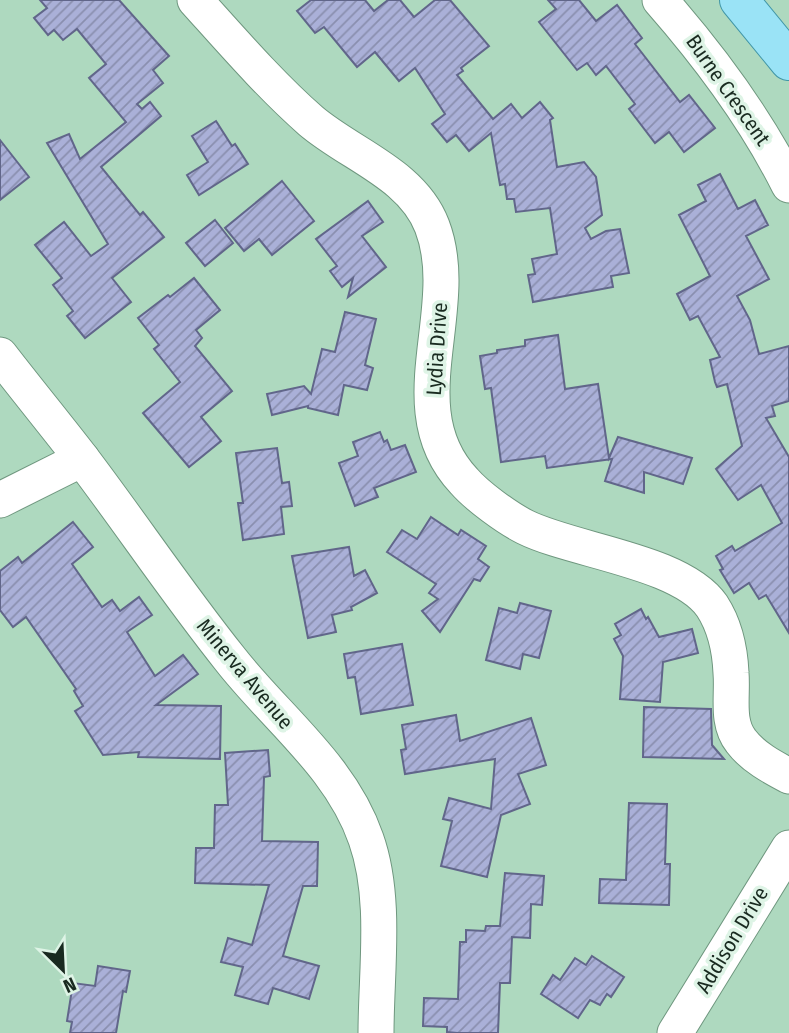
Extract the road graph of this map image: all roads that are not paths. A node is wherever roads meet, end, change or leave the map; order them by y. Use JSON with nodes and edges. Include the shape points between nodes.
{"nodes":[{"id":1,"x":195,"y":0,"type":"edge"},
{"id":2,"x":660,"y":0,"type":"edge"},
{"id":3,"x":739,"y":0,"type":"edge"},
{"id":4,"x":789,"y":61,"type":"edge"},
{"id":5,"x":789,"y":186,"type":"edge"},
{"id":6,"x":0,"y":355,"type":"edge"},
{"id":7,"x":82,"y":459,"type":"junction"},
{"id":8,"x":0,"y":500,"type":"edge"},
{"id":9,"x":789,"y":776,"type":"edge"},
{"id":10,"x":789,"y":848,"type":"edge"},
{"id":11,"x":376,"y":1033,"type":"edge"},
{"id":12,"x":675,"y":1033,"type":"edge"}],
"edges":[{"from":1,"to":9,"type":"street","name":"Lydia Drive","via":[[312,122],[392,177],[417,200],[431,225],[441,258],[430,378],[433,416],[443,453],[464,481],[524,526],[652,569],[690,587],[711,605],[727,639],[735,731],[754,755]]},
{"from":2,"to":5,"type":"street","name":"Burne Crescent","via":[[741,100]]},
{"from":3,"to":4,"type":"main road"},
{"from":6,"to":7,"type":"street","name":"Minerva Avenue"},
{"from":7,"to":8,"type":"street"},
{"from":7,"to":11,"type":"street","name":"Minerva Avenue","via":[[198,620],[337,781],[355,809],[378,887]]},
{"from":10,"to":12,"type":"street","name":"Addison Drive"}]}
